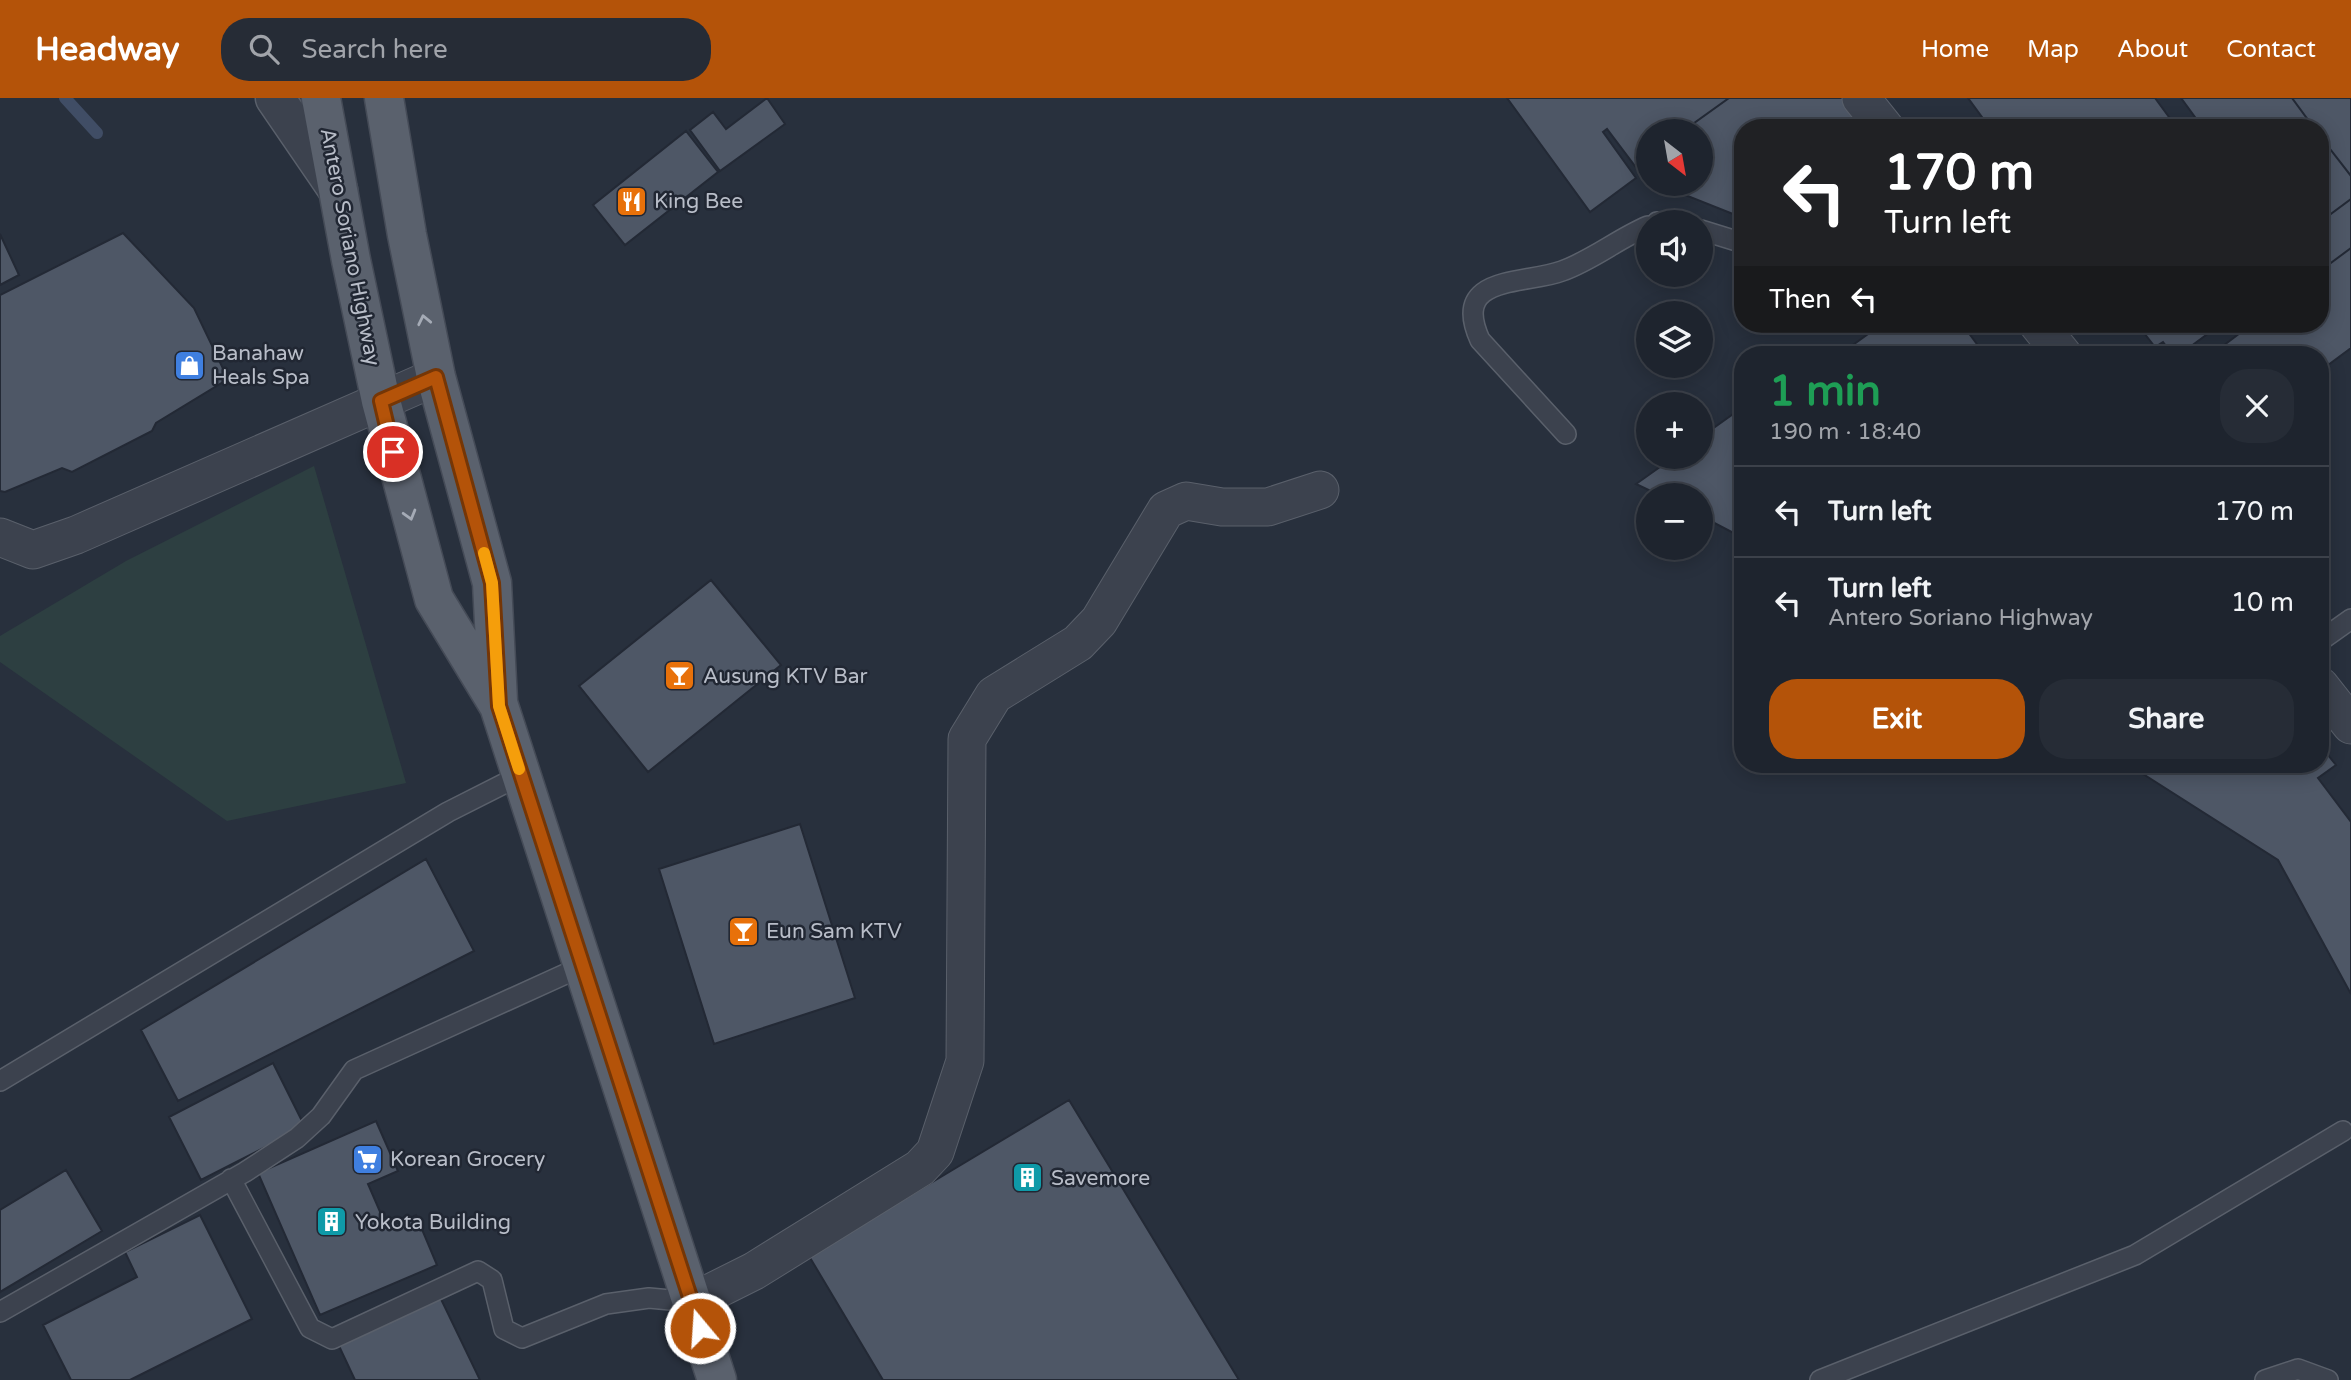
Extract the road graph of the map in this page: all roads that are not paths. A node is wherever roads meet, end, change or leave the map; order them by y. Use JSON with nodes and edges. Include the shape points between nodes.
{"nodes":[{"id":1,"x":275,"y":98,"type":"edge"},
{"id":2,"x":321,"y":98,"type":"edge"},
{"id":3,"x":384,"y":98,"type":"edge"},
{"id":4,"x":1861,"y":98,"type":"edge"},
{"id":5,"x":1878,"y":119,"type":"edge"},
{"id":6,"x":338,"y":190,"type":"junction"},
{"id":7,"x":1636,"y":232,"type":"edge"},
{"id":8,"x":1713,"y":234,"type":"edge"},
{"id":9,"x":1734,"y":240,"type":"edge"},
{"id":10,"x":436,"y":377,"type":"junction"},
{"id":11,"x":381,"y":401,"type":"junction"},
{"id":12,"x":1566,"y":434,"type":"dead end"},
{"id":13,"x":1320,"y":490,"type":"dead end"},
{"id":14,"x":0,"y":537,"type":"edge"},
{"id":15,"x":2351,"y":619,"type":"edge"},
{"id":16,"x":2329,"y":635,"type":"edge"},
{"id":17,"x":2329,"y":696,"type":"edge"},
{"id":18,"x":499,"y":706,"type":"junction"},
{"id":19,"x":2351,"y":724,"type":"edge"},
{"id":20,"x":521,"y":775,"type":"junction"},
{"id":21,"x":583,"y":966,"type":"junction"},
{"id":22,"x":0,"y":1081,"type":"edge"},
{"id":23,"x":2343,"y":1131,"type":"dead end"},
{"id":24,"x":231,"y":1179,"type":"junction"},
{"id":25,"x":692,"y":1302,"type":"junction"},
{"id":26,"x":0,"y":1312,"type":"edge"},
{"id":27,"x":717,"y":1380,"type":"edge"},
{"id":28,"x":1820,"y":1380,"type":"edge"},
{"id":29,"x":2265,"y":1380,"type":"edge"},
{"id":30,"x":2328,"y":1380,"type":"edge"}],
"edges":[{"from":1,"to":6,"type":"street"},
{"from":2,"to":6,"type":"main road","name":"Antero Soriano Highway"},
{"from":10,"to":3,"type":"main road","name":"Antero Soriano Highway","one_way":true},
{"from":4,"to":5,"type":"street"},
{"from":6,"to":11,"type":"main road","name":"Antero Soriano Highway"},
{"from":7,"to":12,"type":"lane","via":[[1564,271],[1499,284],[1482,294],[1472,308],[1480,340]]},
{"from":8,"to":9,"type":"lane"},
{"from":10,"to":11,"type":"street"},
{"from":10,"to":18,"type":"main road","name":"Antero Soriano Highway","via":[[492,583]]},
{"from":11,"to":14,"type":"street","via":[[76,535],[33,550]]},
{"from":11,"to":18,"type":"main road","name":"Antero Soriano Highway","one_way":true,"via":[[434,599]]},
{"from":13,"to":25,"type":"street","via":[[1268,507],[1186,501],[1166,510],[1099,621],[1078,643],[995,695],[967,738],[965,1061],[934,1152],[920,1168],[754,1271]]},
{"from":15,"to":16,"type":"lane"},
{"from":17,"to":19,"type":"street"},
{"from":18,"to":20,"type":"main road","name":"Antero Soriano Highway"},
{"from":20,"to":21,"type":"main road","name":"Antero Soriano Highway"},
{"from":20,"to":22,"type":"lane","via":[[447,812]]},
{"from":21,"to":24,"type":"lane","via":[[354,1070],[321,1116],[298,1138]]},
{"from":21,"to":25,"type":"main road","name":"Antero Soriano Highway"},
{"from":23,"to":28,"type":"lane","via":[[2134,1255]]},
{"from":24,"to":25,"type":"lane","via":[[310,1328],[332,1339],[478,1271],[492,1280],[505,1329],[522,1338],[606,1304],[649,1298]]},
{"from":24,"to":26,"type":"lane"},
{"from":25,"to":27,"type":"main road","name":"Antero Soriano Highway"},
{"from":29,"to":30,"type":"lane","via":[[2298,1369]]}]}
